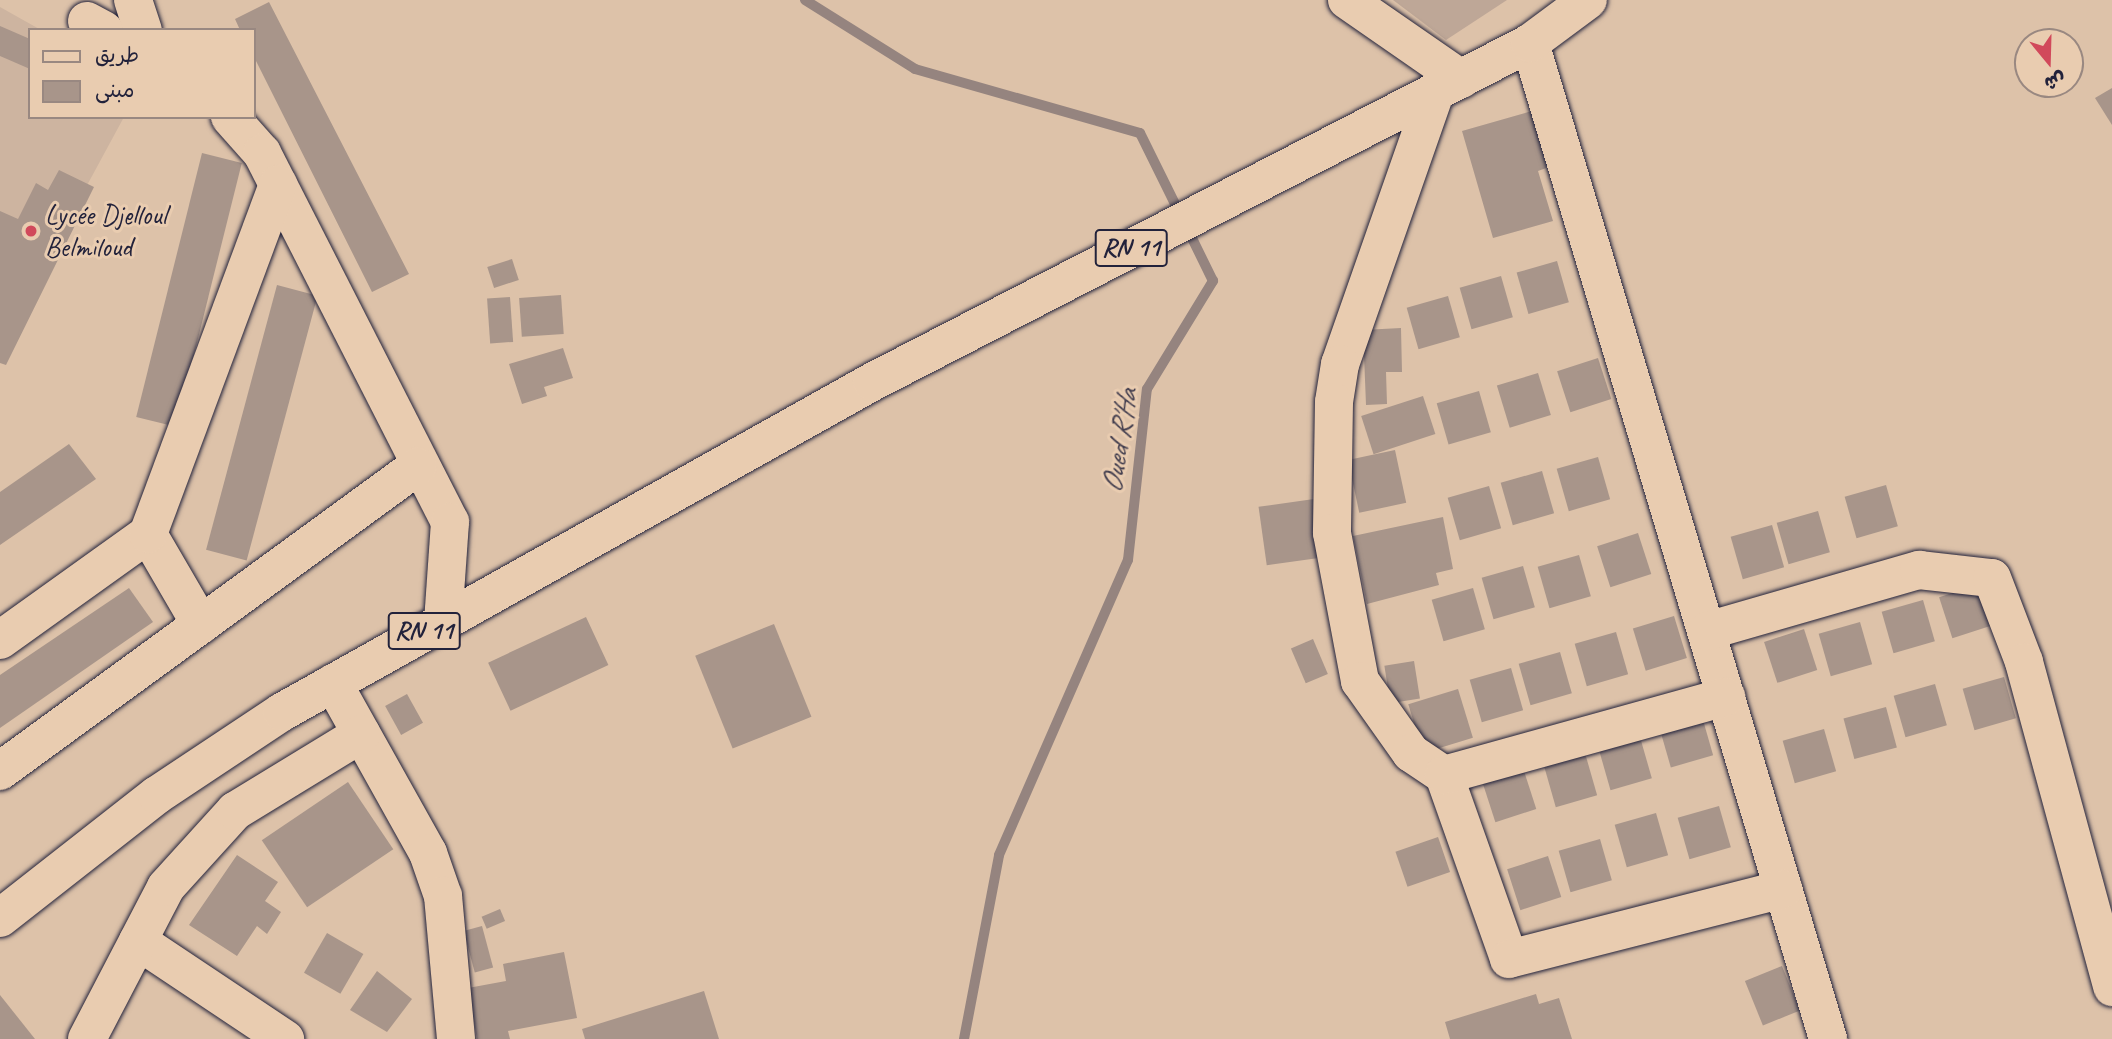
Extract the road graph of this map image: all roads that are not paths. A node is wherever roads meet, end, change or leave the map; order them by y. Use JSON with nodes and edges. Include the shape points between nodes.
{"nodes":[{"id":1,"x":133,"y":0,"type":"edge"},
{"id":2,"x":1347,"y":0,"type":"edge"},
{"id":3,"x":1588,"y":0,"type":"edge"},
{"id":4,"x":142,"y":28,"type":"edge"},
{"id":5,"x":1530,"y":43,"type":"junction"},
{"id":6,"x":1448,"y":86,"type":"junction"},
{"id":7,"x":232,"y":119,"type":"edge"},
{"id":8,"x":278,"y":184,"type":"junction"},
{"id":9,"x":418,"y":466,"type":"junction"},
{"id":10,"x":148,"y":534,"type":"junction"},
{"id":11,"x":443,"y":621,"type":"junction"},
{"id":12,"x":201,"y":625,"type":"junction"},
{"id":13,"x":1707,"y":631,"type":"junction"},
{"id":14,"x":0,"y":640,"type":"edge"},
{"id":15,"x":333,"y":684,"type":"junction"},
{"id":16,"x":1726,"y":696,"type":"junction"},
{"id":17,"x":361,"y":734,"type":"junction"},
{"id":18,"x":0,"y":771,"type":"edge"},
{"id":19,"x":1444,"y":775,"type":"junction"},
{"id":20,"x":1783,"y":889,"type":"junction"},
{"id":21,"x":0,"y":918,"type":"edge"},
{"id":22,"x":138,"y":941,"type":"junction"},
{"id":23,"x":2112,"y":987,"type":"edge"},
{"id":24,"x":87,"y":1039,"type":"edge"},
{"id":25,"x":285,"y":1039,"type":"edge"},
{"id":26,"x":456,"y":1039,"type":"edge"},
{"id":27,"x":1828,"y":1039,"type":"edge"}],
"edges":[{"from":1,"to":4,"type":"street"},
{"from":2,"to":6,"type":"street"},
{"from":3,"to":5,"type":"street","number":"RN 11"},
{"from":5,"to":6,"type":"street","number":"RN 11"},
{"from":5,"to":13,"type":"street"},
{"from":6,"to":11,"type":"street","number":"RN 11","via":[[872,382]]},
{"from":6,"to":19,"type":"street","via":[[1340,364],[1332,533],[1360,681],[1411,752]]},
{"from":7,"to":8,"type":"street","via":[[262,153]]},
{"from":8,"to":9,"type":"street"},
{"from":8,"to":10,"type":"street"},
{"from":9,"to":11,"type":"street","via":[[450,522]]},
{"from":9,"to":12,"type":"street"},
{"from":10,"to":12,"type":"street"},
{"from":10,"to":14,"type":"street"},
{"from":11,"to":15,"type":"street","number":"RN 11"},
{"from":12,"to":18,"type":"street"},
{"from":13,"to":16,"type":"street"},
{"from":13,"to":23,"type":"street","via":[[1919,570],[1992,578],[2024,662]]},
{"from":15,"to":17,"type":"street"},
{"from":15,"to":21,"type":"street","number":"RN 11","via":[[157,795]]},
{"from":16,"to":19,"type":"street"},
{"from":16,"to":20,"type":"street"},
{"from":17,"to":22,"type":"street","via":[[235,811],[166,887]]},
{"from":17,"to":26,"type":"street","via":[[428,853],[443,896]]},
{"from":19,"to":20,"type":"street","via":[[1509,959]]},
{"from":20,"to":27,"type":"street"},
{"from":22,"to":24,"type":"street"},
{"from":22,"to":25,"type":"street"}]}
